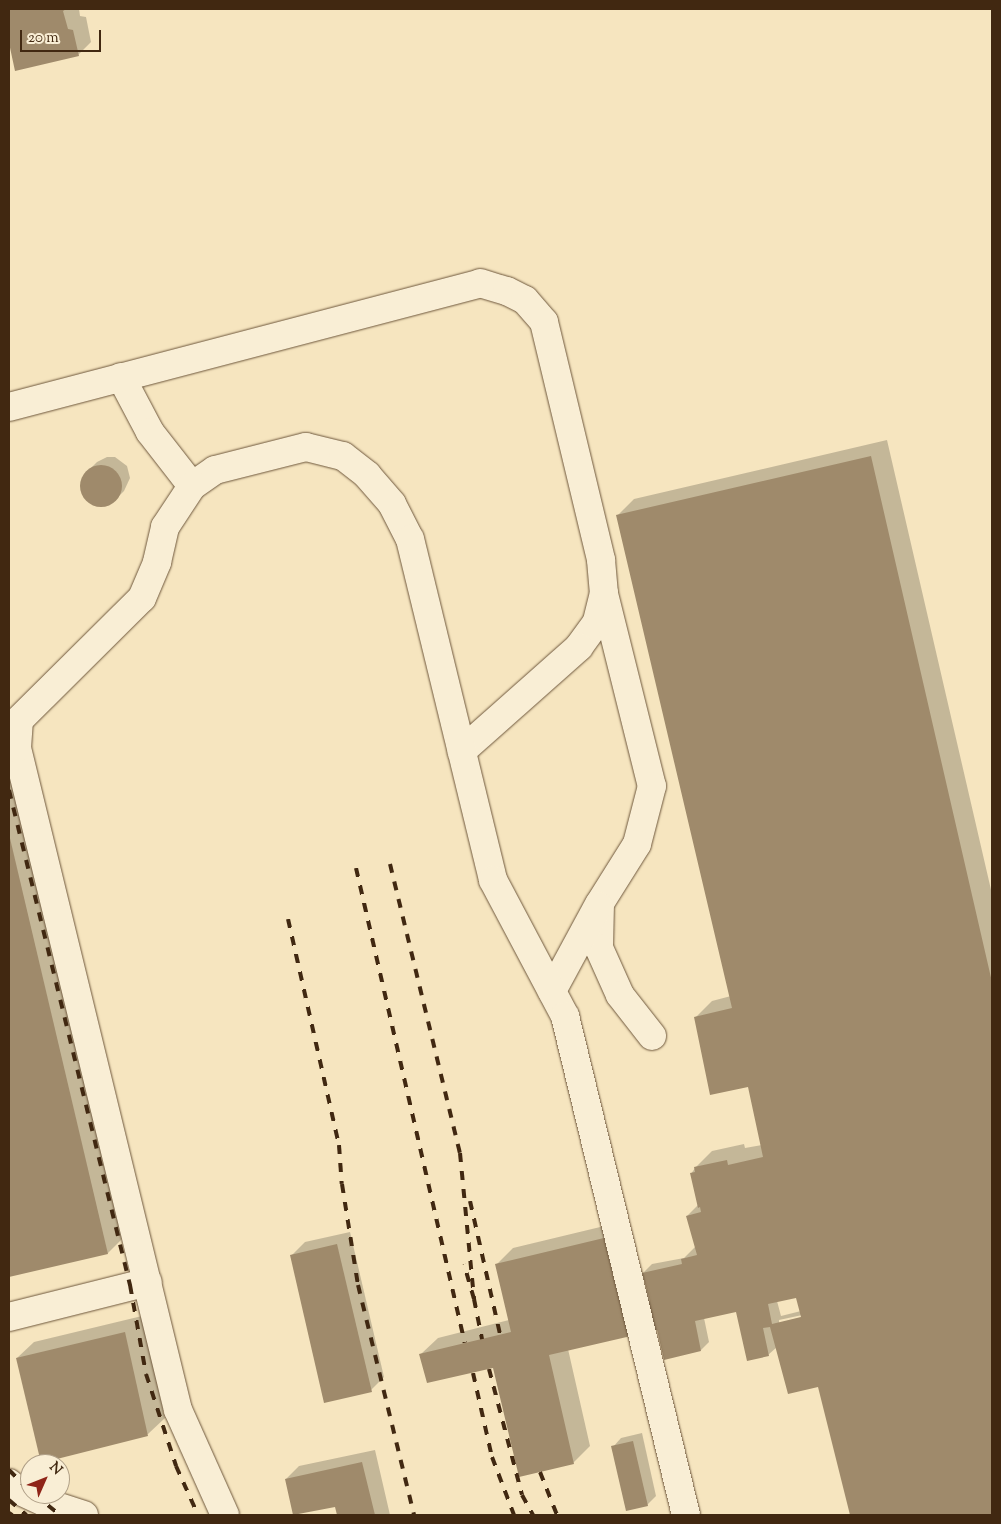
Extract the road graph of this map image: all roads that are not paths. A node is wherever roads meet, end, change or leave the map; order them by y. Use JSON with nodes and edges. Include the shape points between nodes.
{"nodes":[{"id":1,"x":122,"y":378,"type":"junction"},
{"id":2,"x":9,"y":407,"type":"edge"},
{"id":3,"x":192,"y":486,"type":"junction"},
{"id":4,"x":604,"y":593,"type":"junction"},
{"id":5,"x":462,"y":751,"type":"junction"},
{"id":6,"x":600,"y":903,"type":"junction"},
{"id":7,"x":552,"y":991,"type":"junction"},
{"id":8,"x":652,"y":1036,"type":"dead end"},
{"id":9,"x":148,"y":1282,"type":"junction"},
{"id":10,"x":9,"y":1317,"type":"edge"},
{"id":11,"x":9,"y":1483,"type":"edge"},
{"id":12,"x":84,"y":1515,"type":"edge"},
{"id":13,"x":225,"y":1515,"type":"edge"},
{"id":14,"x":686,"y":1515,"type":"edge"}],
"edges":[{"from":1,"to":2,"type":"lane"},
{"from":1,"to":3,"type":"lane","via":[[150,432]]},
{"from":1,"to":4,"type":"lane","via":[[480,283],[507,290],[525,300],[544,322],[601,560]]},
{"from":3,"to":5,"type":"lane","via":[[215,470],[306,447],[343,456],[367,475],[392,504],[410,538]]},
{"from":3,"to":9,"type":"lane","via":[[165,527],[157,562],[142,598],[19,720],[17,748]]},
{"from":4,"to":5,"type":"lane","via":[[597,622],[579,647]]},
{"from":4,"to":6,"type":"lane","via":[[652,786],[637,844]]},
{"from":5,"to":7,"type":"lane","via":[[493,880]]},
{"from":6,"to":7,"type":"lane"},
{"from":6,"to":8,"type":"lane","via":[[599,948],[620,995]]},
{"from":7,"to":14,"type":"lane","via":[[565,1016]]},
{"from":9,"to":10,"type":"lane"},
{"from":9,"to":13,"type":"lane","via":[[178,1410]]},
{"from":11,"to":12,"type":"lane","via":[[44,1502]]}]}
